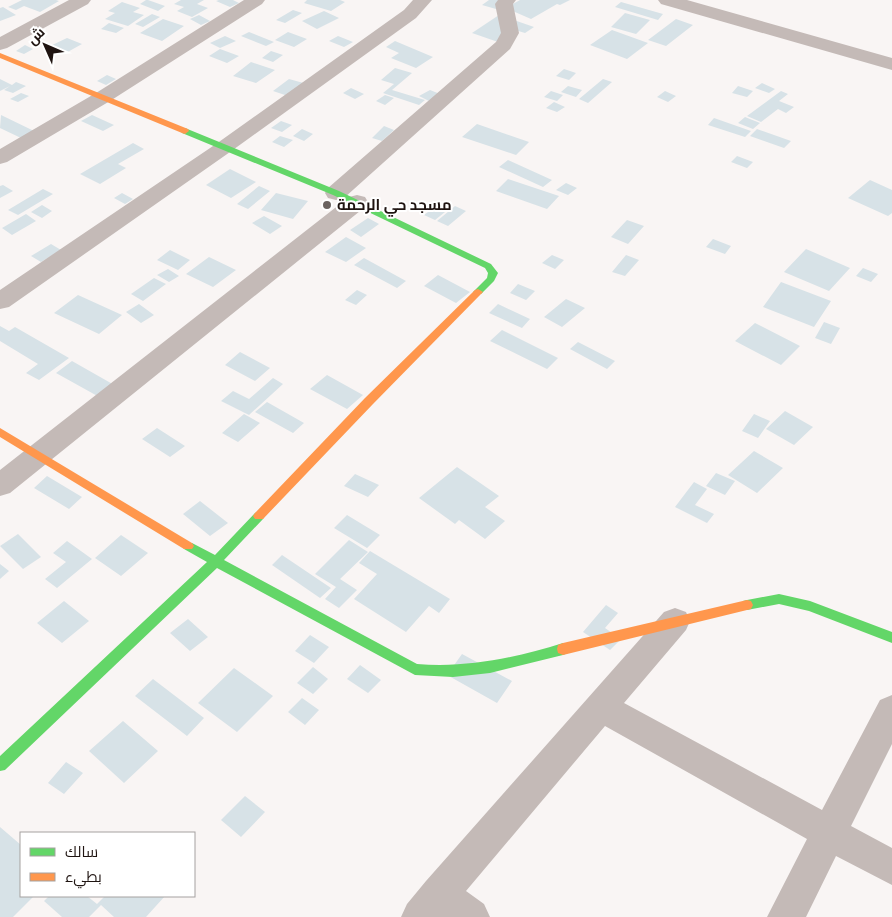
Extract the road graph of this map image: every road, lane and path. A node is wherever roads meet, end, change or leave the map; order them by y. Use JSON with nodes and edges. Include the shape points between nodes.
{"nodes":[{"id":1,"x":82,"y":0,"type":"edge"},
{"id":2,"x":256,"y":0,"type":"edge"},
{"id":3,"x":423,"y":0,"type":"edge"},
{"id":4,"x":507,"y":0,"type":"edge"},
{"id":5,"x":667,"y":0,"type":"edge"},
{"id":6,"x":0,"y":44,"type":"edge"},
{"id":7,"x":0,"y":55,"type":"edge"},
{"id":8,"x":892,"y":64,"type":"edge"},
{"id":9,"x":103,"y":97,"type":"junction"},
{"id":10,"x":0,"y":138,"type":"edge"},
{"id":11,"x":19,"y":147,"type":"junction"},
{"id":12,"x":223,"y":148,"type":"junction"},
{"id":13,"x":0,"y":158,"type":"edge"},
{"id":14,"x":347,"y":197,"type":"junction"},
{"id":15,"x":0,"y":301,"type":"edge"},
{"id":16,"x":0,"y":432,"type":"edge"},
{"id":17,"x":37,"y":454,"type":"junction"},
{"id":18,"x":0,"y":485,"type":"edge"},
{"id":19,"x":215,"y":562,"type":"junction"},
{"id":20,"x":675,"y":621,"type":"junction"},
{"id":21,"x":892,"y":638,"type":"edge"},
{"id":22,"x":601,"y":707,"type":"junction"},
{"id":23,"x":892,"y":710,"type":"edge"},
{"id":24,"x":0,"y":765,"type":"edge"},
{"id":25,"x":829,"y":833,"type":"junction"},
{"id":26,"x":892,"y":867,"type":"edge"},
{"id":27,"x":430,"y":906,"type":"edge"},
{"id":28,"x":471,"y":917,"type":"edge"},
{"id":29,"x":786,"y":917,"type":"edge"}],
"edges":[{"from":1,"to":6,"type":"street"},
{"from":2,"to":9,"type":"street"},
{"from":3,"to":12,"type":"street","via":[[410,14]]},
{"from":4,"to":14,"type":"street","via":[[504,4],[510,33],[503,45]]},
{"from":5,"to":8,"type":"street"},
{"from":7,"to":9,"type":"street"},
{"from":9,"to":11,"type":"street"},
{"from":9,"to":12,"type":"street"},
{"from":10,"to":11,"type":"street"},
{"from":11,"to":13,"type":"street"},
{"from":12,"to":14,"type":"street"},
{"from":12,"to":15,"type":"street"},
{"from":14,"to":17,"type":"street","via":[[223,309]]},
{"from":14,"to":19,"type":"street","via":[[488,266],[493,273]]},
{"from":16,"to":17,"type":"street"},
{"from":17,"to":18,"type":"street"},
{"from":17,"to":19,"type":"street"},
{"from":19,"to":20,"type":"street","via":[[415,669],[437,674],[493,668]]},
{"from":19,"to":24,"type":"street"},
{"from":20,"to":21,"type":"street","via":[[780,599],[810,606]]},
{"from":20,"to":22,"type":"street"},
{"from":22,"to":25,"type":"street"},
{"from":22,"to":27,"type":"street"},
{"from":23,"to":25,"type":"street"},
{"from":25,"to":26,"type":"street"},
{"from":25,"to":29,"type":"street"},
{"from":27,"to":28,"type":"street"}]}
